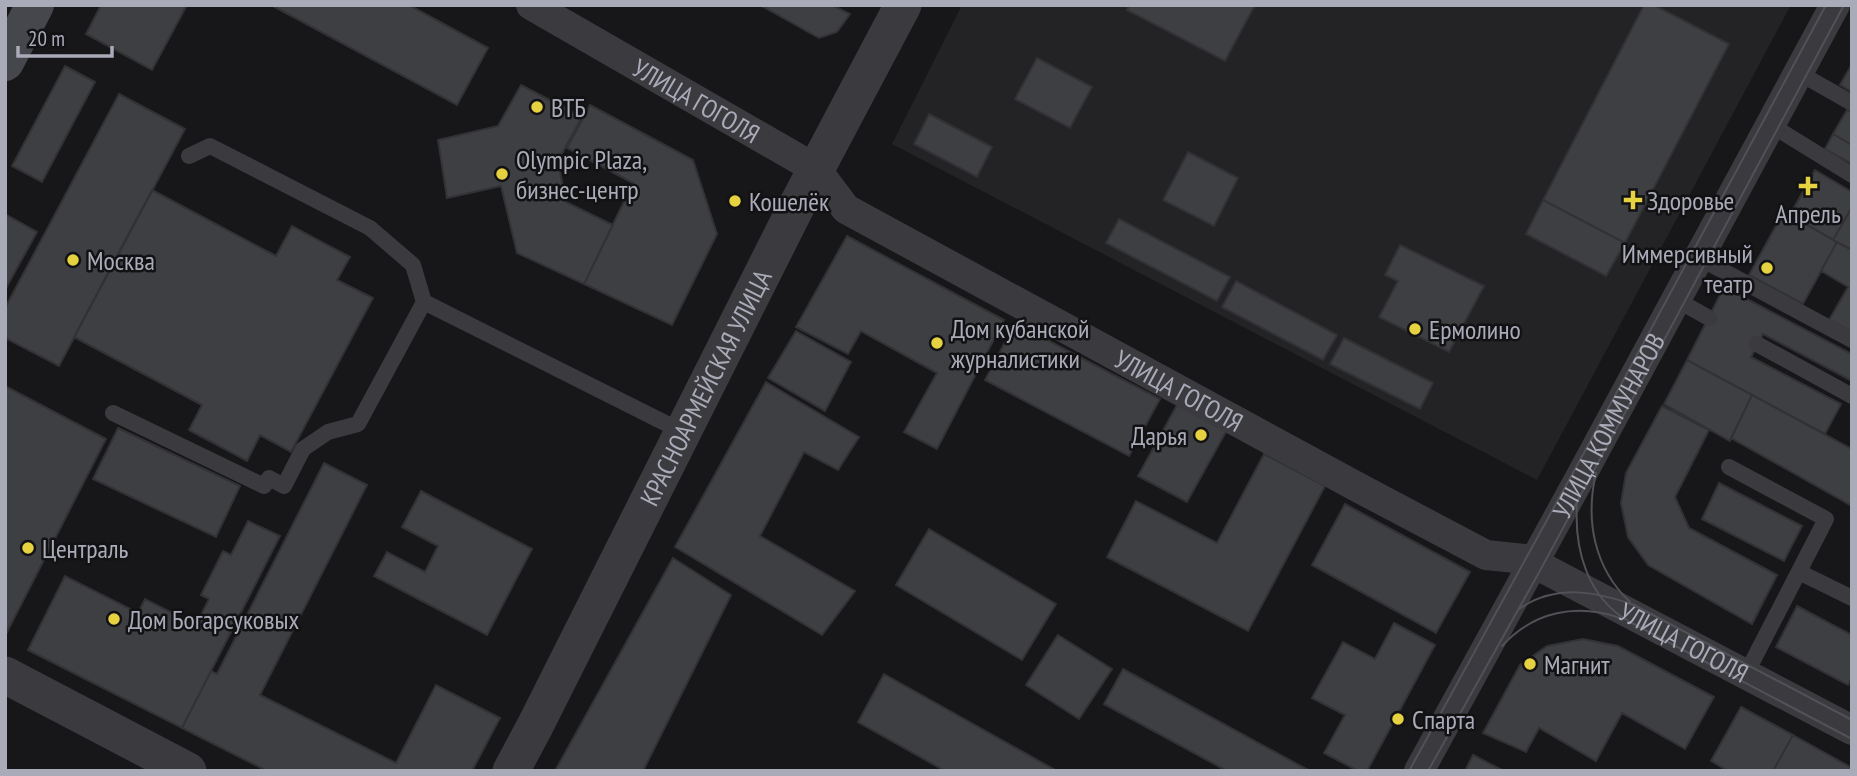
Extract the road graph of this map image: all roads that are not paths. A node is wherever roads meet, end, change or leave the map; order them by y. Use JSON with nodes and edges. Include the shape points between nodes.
{"nodes":[{"id":1,"x":35,"y":5,"type":"edge"},
{"id":2,"x":531,"y":5,"type":"edge"},
{"id":3,"x":903,"y":5,"type":"edge"},
{"id":4,"x":1835,"y":5,"type":"edge"},
{"id":5,"x":5,"y":62,"type":"edge"},
{"id":6,"x":1799,"y":73,"type":"junction"},
{"id":7,"x":1852,"y":103,"type":"edge"},
{"id":8,"x":1771,"y":125,"type":"junction"},
{"id":9,"x":189,"y":156,"type":"dead end"},
{"id":10,"x":816,"y":169,"type":"junction"},
{"id":11,"x":1852,"y":175,"type":"edge"},
{"id":12,"x":1699,"y":258,"type":"junction"},
{"id":13,"x":1677,"y":300,"type":"junction"},
{"id":14,"x":424,"y":302,"type":"junction"},
{"id":15,"x":1709,"y":318,"type":"dead end"},
{"id":16,"x":1852,"y":340,"type":"edge"},
{"id":17,"x":1757,"y":344,"type":"dead end"},
{"id":18,"x":1852,"y":396,"type":"edge"},
{"id":19,"x":113,"y":413,"type":"dead end"},
{"id":20,"x":683,"y":432,"type":"junction"},
{"id":21,"x":1729,"y":467,"type":"dead end"},
{"id":22,"x":1534,"y":563,"type":"junction"},
{"id":23,"x":1799,"y":572,"type":"junction"},
{"id":24,"x":1852,"y":598,"type":"edge"},
{"id":25,"x":1746,"y":674,"type":"junction"},
{"id":26,"x":5,"y":675,"type":"edge"},
{"id":27,"x":1852,"y":730,"type":"edge"},
{"id":28,"x":188,"y":771,"type":"edge"},
{"id":29,"x":511,"y":771,"type":"edge"},
{"id":30,"x":1419,"y":771,"type":"edge"}],
"edges":[{"from":1,"to":5,"type":"main road"},
{"from":2,"to":10,"type":"street","name":"УЛИЦА ГОГОЛЯ"},
{"from":3,"to":10,"type":"street","name":"КРАСНОАРМЕЙСКАЯ УЛИЦА"},
{"from":4,"to":6,"type":"street","name":"УЛИЦА КОММУНАРОВ"},
{"from":6,"to":7,"type":"lane"},
{"from":6,"to":8,"type":"street","name":"УЛИЦА КОММУНАРОВ"},
{"from":8,"to":11,"type":"lane"},
{"from":8,"to":12,"type":"street","name":"УЛИЦА КОММУНАРОВ"},
{"from":9,"to":14,"type":"lane","via":[[210,145],[370,228],[413,265]]},
{"from":10,"to":20,"type":"street","name":"КРАСНОАРМЕЙСКАЯ УЛИЦА"},
{"from":10,"to":22,"type":"street","name":"УЛИЦА ГОГОЛЯ","via":[[846,209],[1486,555]]},
{"from":12,"to":13,"type":"street","name":"УЛИЦА КОММУНАРОВ"},
{"from":12,"to":16,"type":"lane"},
{"from":13,"to":15,"type":"lane"},
{"from":13,"to":22,"type":"street","name":"УЛИЦА КОММУНАРОВ"},
{"from":14,"to":19,"type":"lane","via":[[358,424],[328,432],[303,449],[284,486],[269,478],[264,486]]},
{"from":14,"to":20,"type":"lane"},
{"from":17,"to":18,"type":"lane"},
{"from":20,"to":29,"type":"street","name":"КРАСНОАРМЕЙСКАЯ УЛИЦА"},
{"from":21,"to":23,"type":"lane","via":[[1826,519]]},
{"from":22,"to":25,"type":"street","name":"УЛИЦА ГОГОЛЯ"},
{"from":22,"to":30,"type":"street","name":"УЛИЦА КОММУНАРОВ"},
{"from":23,"to":24,"type":"lane"},
{"from":23,"to":25,"type":"lane"},
{"from":25,"to":27,"type":"street","name":"УЛИЦА ГОГОЛЯ"},
{"from":26,"to":28,"type":"street"}]}
